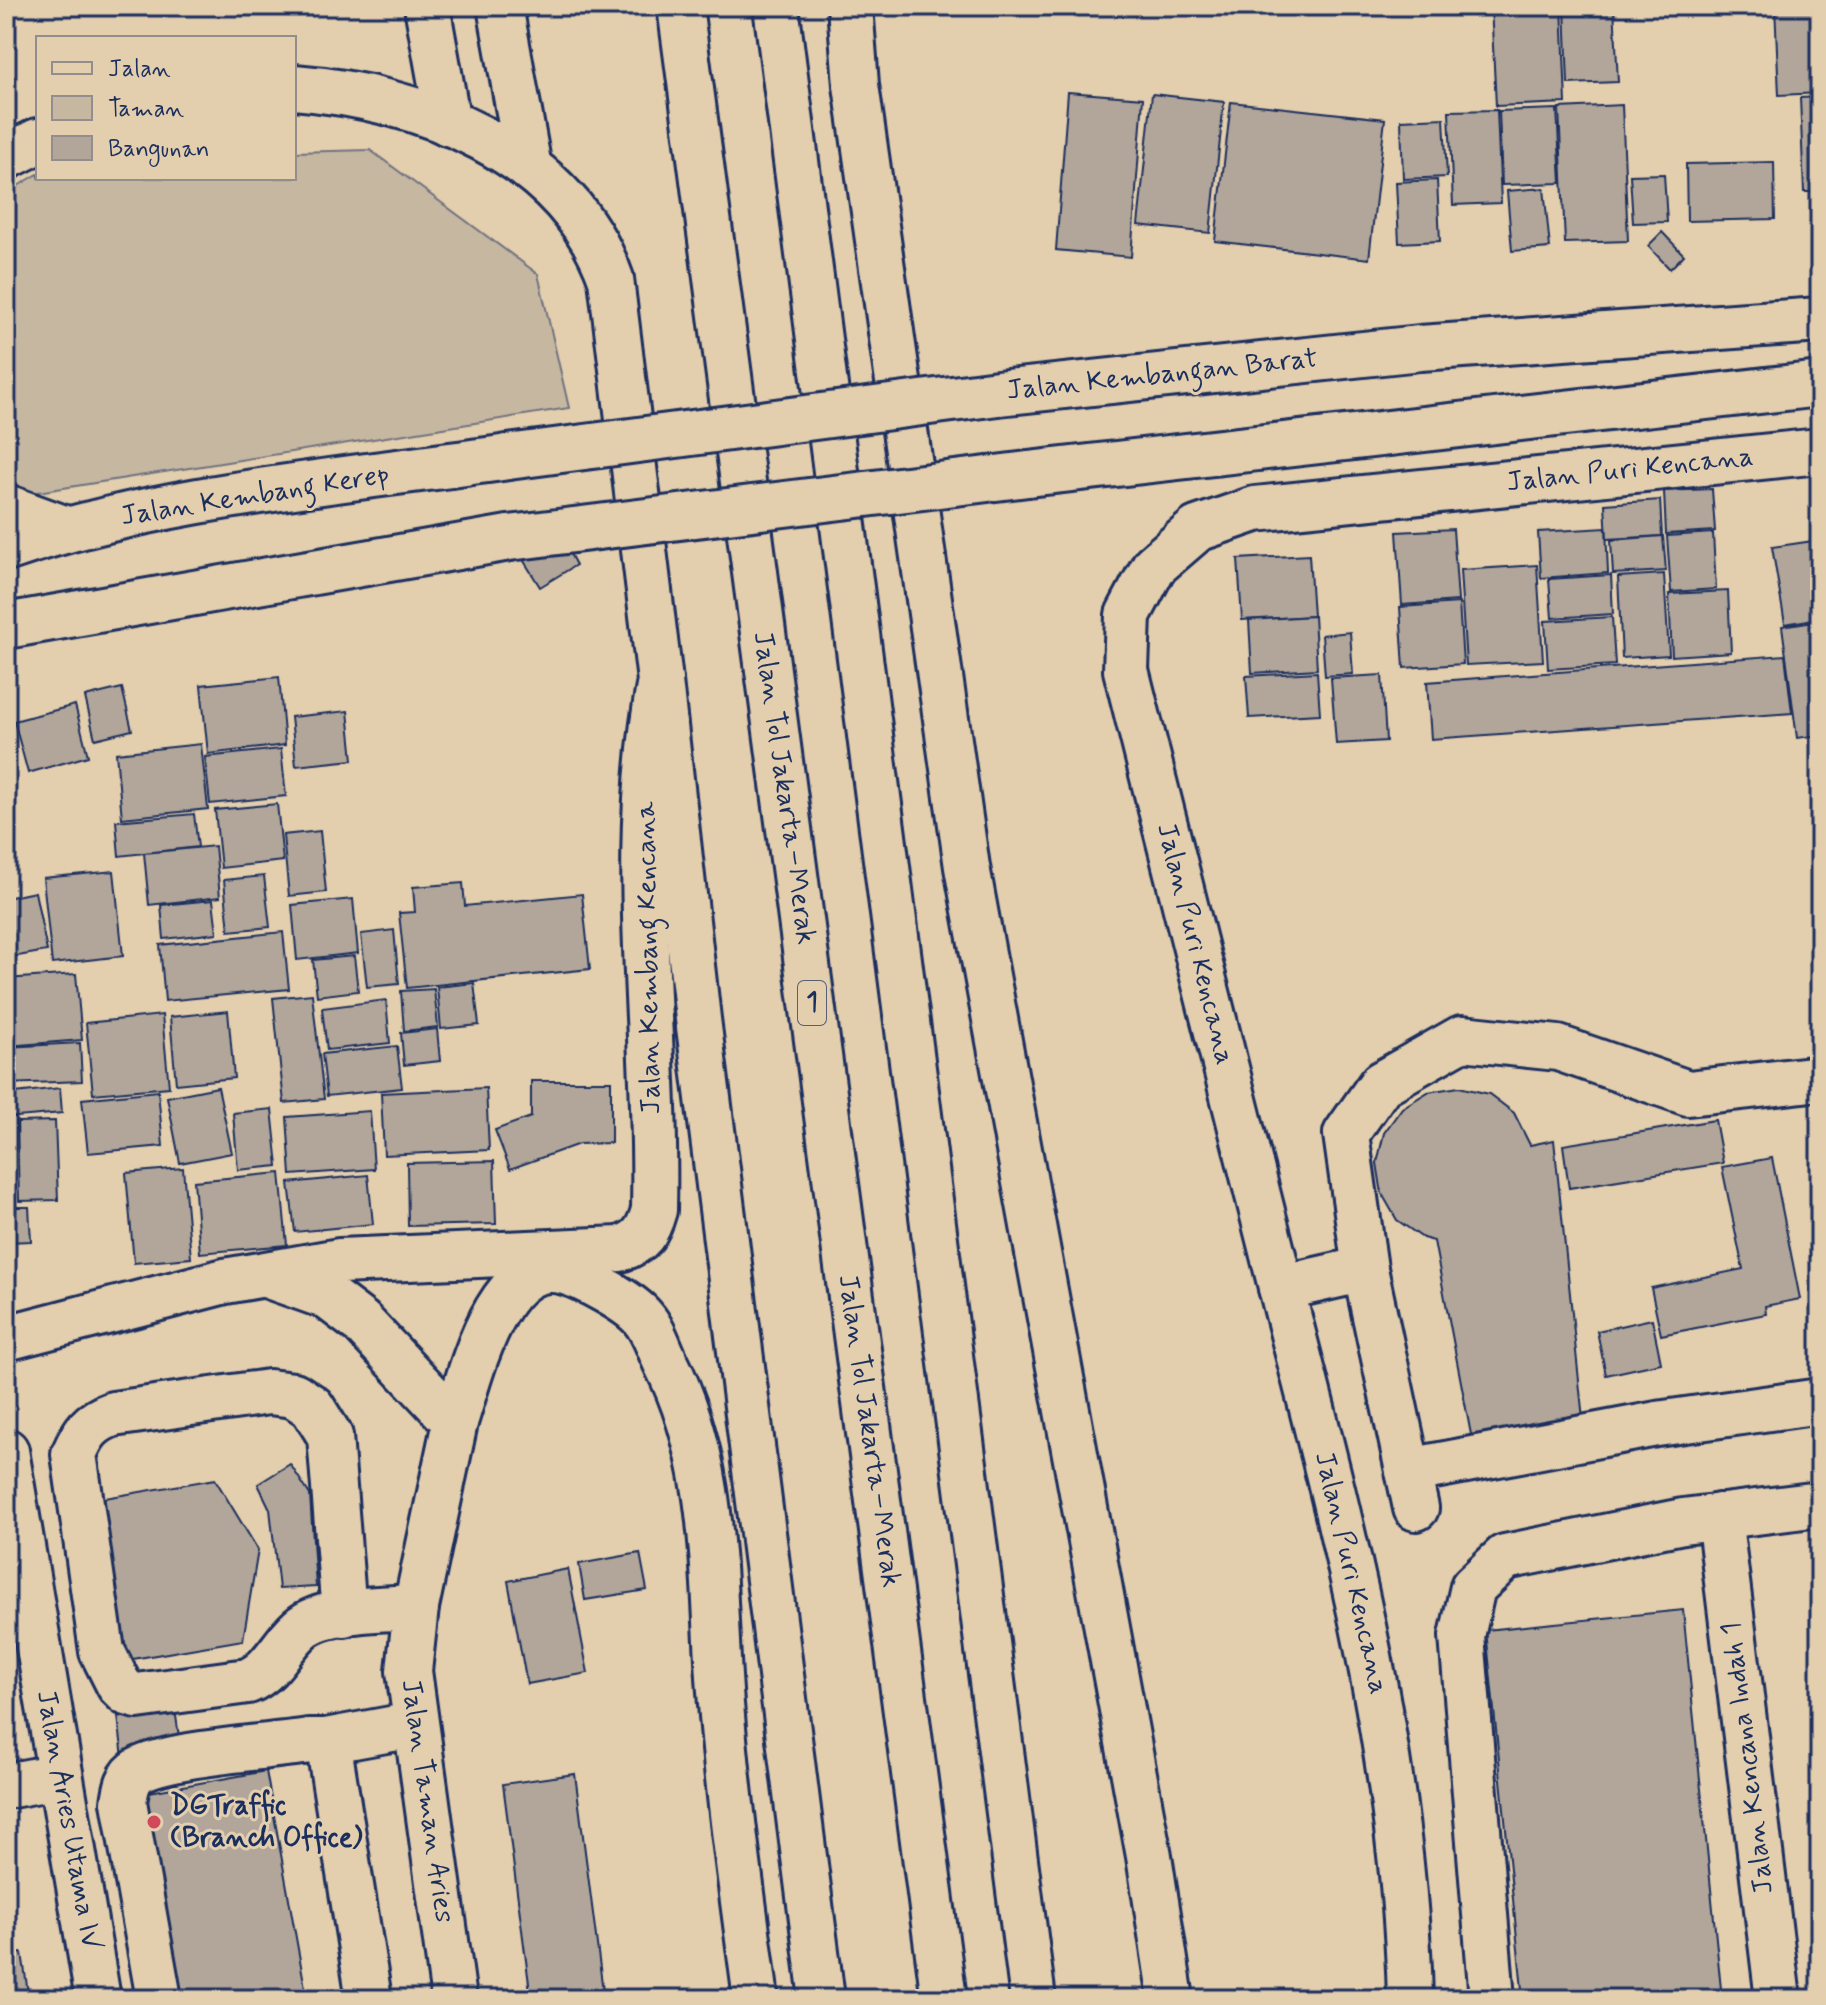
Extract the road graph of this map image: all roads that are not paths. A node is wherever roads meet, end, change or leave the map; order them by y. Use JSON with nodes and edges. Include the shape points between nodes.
{"nodes":[{"id":1,"x":427,"y":6,"type":"edge"},
{"id":2,"x":500,"y":6,"type":"edge"},
{"id":3,"x":680,"y":6,"type":"edge"},
{"id":4,"x":776,"y":6,"type":"edge"},
{"id":5,"x":850,"y":6,"type":"edge"},
{"id":6,"x":296,"y":87,"type":"edge"},
{"id":7,"x":448,"y":123,"type":"junction"},
{"id":8,"x":36,"y":142,"type":"edge"},
{"id":9,"x":6,"y":157,"type":"edge"},
{"id":10,"x":529,"y":168,"type":"junction"},
{"id":11,"x":1820,"y":320,"type":"edge"},
{"id":12,"x":1820,"y":384,"type":"edge"},
{"id":13,"x":1820,"y":451,"type":"edge"},
{"id":14,"x":508,"y":457,"type":"joint"},
{"id":15,"x":6,"y":507,"type":"edge"},
{"id":16,"x":66,"y":529,"type":"junction"},
{"id":17,"x":6,"y":549,"type":"edge"},
{"id":18,"x":6,"y":626,"type":"edge"},
{"id":19,"x":660,"y":681,"type":"junction"},
{"id":20,"x":1820,"y":1078,"type":"edge"},
{"id":21,"x":1365,"y":1269,"type":"junction"},
{"id":22,"x":264,"y":1274,"type":"junction"},
{"id":23,"x":1281,"y":1288,"type":"junction"},
{"id":24,"x":6,"y":1338,"type":"edge"},
{"id":25,"x":1820,"y":1401,"type":"edge"},
{"id":26,"x":455,"y":1422,"type":"junction"},
{"id":27,"x":6,"y":1451,"type":"edge"},
{"id":28,"x":1820,"y":1504,"type":"edge"},
{"id":29,"x":1719,"y":1516,"type":"junction"},
{"id":30,"x":416,"y":1607,"type":"junction"},
{"id":31,"x":344,"y":1614,"type":"junction"},
{"id":32,"x":413,"y":1725,"type":"junction"},
{"id":33,"x":326,"y":1741,"type":"junction"},
{"id":34,"x":60,"y":1776,"type":"junction"},
{"id":35,"x":6,"y":1786,"type":"edge"},
{"id":36,"x":98,"y":1999,"type":"edge"},
{"id":37,"x":159,"y":1999,"type":"edge"},
{"id":38,"x":369,"y":1999,"type":"edge"},
{"id":39,"x":454,"y":1999,"type":"edge"},
{"id":40,"x":756,"y":1999,"type":"edge"},
{"id":41,"x":822,"y":1999,"type":"edge"},
{"id":42,"x":944,"y":1999,"type":"edge"},
{"id":43,"x":1033,"y":1999,"type":"edge"},
{"id":44,"x":1171,"y":1999,"type":"edge"},
{"id":45,"x":1410,"y":1999,"type":"edge"},
{"id":46,"x":1492,"y":1999,"type":"edge"},
{"id":47,"x":1778,"y":1999,"type":"edge"}],
"edges":[{"from":1,"to":7,"type":"main road"},
{"from":2,"to":10,"type":"main road"},
{"from":3,"to":42,"type":"main road","name":"Jalan Tol Jakarta–Merak","number":"1"},
{"from":4,"to":43,"type":"main road"},
{"from":5,"to":44,"type":"main road","via":[[856,85],[967,867]]},
{"from":6,"to":7,"type":"main road","name":"Jalan Kembang Kencana","via":[[392,103]]},
{"from":7,"to":10,"type":"main road","name":"Jalan Kembang Kencana"},
{"from":8,"to":9,"type":"main road"},
{"from":10,"to":19,"type":"main road","name":"Jalan Kembang Kencana","via":[[577,214],[611,279]]},
{"from":11,"to":14,"type":"main road","name":"Jalan Kembangan Barat","bridge":true,"via":[[1420,348],[998,393]]},
{"from":12,"to":18,"type":"main road","bridge":true,"via":[[509,538]]},
{"from":13,"to":23,"type":"main road","name":"Jalan Puri Kencana","via":[[1255,509],[1197,529],[1154,566],[1128,615],[1126,670]]},
{"from":14,"to":16,"type":"main road","name":"Jalan Kembang Kerep","via":[[148,511]]},
{"from":15,"to":16,"type":"main road"},
{"from":16,"to":17,"type":"main road","name":"Jalan Kembang Kerep"},
{"from":19,"to":22,"type":"main road","name":"Jalan Kembang Kencana","via":[[648,746],[644,820],[642,904],[654,1182],[654,1210],[645,1235],[620,1249],[408,1256]]},
{"from":19,"to":41,"type":"main road"},
{"from":20,"to":21,"type":"main road","via":[[1688,1093],[1558,1048],[1462,1038],[1381,1084],[1346,1134]]},
{"from":21,"to":23,"type":"main road"},
{"from":21,"to":25,"type":"main road","via":[[1412,1490],[1657,1424]]},
{"from":22,"to":24,"type":"main road","name":"Jalan Kembang Kencana"},
{"from":22,"to":26,"type":"main road","via":[[328,1297],[361,1322]]},
{"from":23,"to":45,"type":"main road","name":"Jalan Puri Kencana","via":[[1339,1509],[1381,1707]]},
{"from":26,"to":30,"type":"main road","name":"Jalan Taman Aries"},
{"from":26,"to":40,"type":"main road","name":"Jalan Taman Aries","via":[[503,1296],[519,1281],[561,1270],[584,1278],[643,1317],[686,1401],[702,1468],[713,1542],[730,1805]]},
{"from":27,"to":34,"type":"main road","name":"Jalan Aries Utama IV"},
{"from":28,"to":29,"type":"main road"},
{"from":29,"to":46,"type":"main road","via":[[1505,1557],[1473,1587],[1462,1636]]},
{"from":29,"to":47,"type":"main road","name":"Jalan Kencana Indah 1"},
{"from":30,"to":31,"type":"main road"},
{"from":30,"to":32,"type":"main road","name":"Jalan Taman Aries","via":[[409,1671]]},
{"from":31,"to":31,"type":"main road","via":[[302,1627],[262,1675],[248,1681],[127,1693],[102,1651],[74,1454],[84,1432],[113,1414],[269,1392],[294,1395],[312,1407],[330,1436]]},
{"from":32,"to":33,"type":"main road"},
{"from":32,"to":39,"type":"main road","name":"Jalan Taman Aries"},
{"from":33,"to":37,"type":"main road","via":[[162,1762],[137,1771],[127,1783],[124,1802]]},
{"from":33,"to":38,"type":"main road"},
{"from":34,"to":35,"type":"main road"},
{"from":34,"to":36,"type":"main road","name":"Jalan Aries Utama IV"}]}
